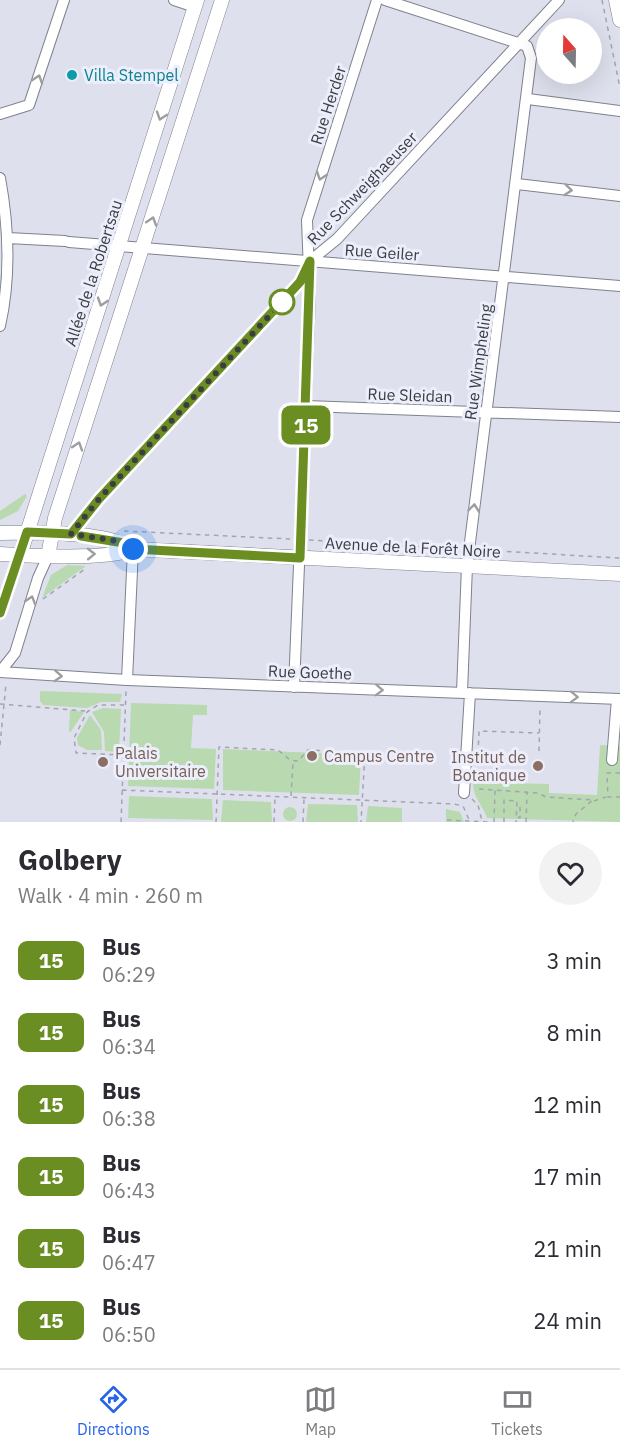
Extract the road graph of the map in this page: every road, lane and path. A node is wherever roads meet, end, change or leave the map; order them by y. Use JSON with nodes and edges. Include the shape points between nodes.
{"nodes":[{"id":1,"x":64,"y":0,"type":"edge"},
{"id":2,"x":174,"y":0,"type":"edge"},
{"id":3,"x":222,"y":0,"type":"edge"},
{"id":4,"x":378,"y":0,"type":"edge"},
{"id":5,"x":385,"y":0,"type":"edge"},
{"id":6,"x":559,"y":0,"type":"edge"},
{"id":7,"x":602,"y":0,"type":"edge"},
{"id":8,"x":616,"y":0,"type":"edge"},
{"id":9,"x":196,"y":3,"type":"edge"},
{"id":10,"x":217,"y":15,"type":"junction"},
{"id":11,"x":620,"y":20,"type":"edge"},
{"id":12,"x":519,"y":43,"type":"junction"},
{"id":13,"x":620,"y":88,"type":"edge"},
{"id":14,"x":528,"y":99,"type":"junction"},
{"id":15,"x":620,"y":111,"type":"edge"},
{"id":16,"x":0,"y":114,"type":"edge"},
{"id":17,"x":0,"y":178,"type":"edge"},
{"id":18,"x":516,"y":184,"type":"junction"},
{"id":19,"x":620,"y":196,"type":"edge"},
{"id":20,"x":8,"y":238,"type":"junction"},
{"id":21,"x":119,"y":246,"type":"junction"},
{"id":22,"x":143,"y":247,"type":"junction"},
{"id":23,"x":310,"y":261,"type":"junction"},
{"id":24,"x":505,"y":277,"type":"junction"},
{"id":25,"x":620,"y":286,"type":"edge"},
{"id":26,"x":0,"y":326,"type":"edge"},
{"id":27,"x":306,"y":406,"type":"junction"},
{"id":28,"x":487,"y":414,"type":"junction"},
{"id":29,"x":620,"y":417,"type":"edge"},
{"id":30,"x":117,"y":531,"type":"dead end"},
{"id":31,"x":27,"y":532,"type":"junction"},
{"id":32,"x":52,"y":532,"type":"junction"},
{"id":33,"x":0,"y":534,"type":"edge"},
{"id":34,"x":71,"y":534,"type":"junction"},
{"id":35,"x":301,"y":540,"type":"junction"},
{"id":36,"x":133,"y":549,"type":"junction"},
{"id":37,"x":469,"y":549,"type":"junction"},
{"id":38,"x":0,"y":554,"type":"edge"},
{"id":39,"x":20,"y":555,"type":"junction"},
{"id":40,"x":48,"y":556,"type":"junction"},
{"id":41,"x":300,"y":558,"type":"junction"},
{"id":42,"x":620,"y":558,"type":"edge"},
{"id":43,"x":94,"y":563,"type":"dead end"},
{"id":44,"x":467,"y":566,"type":"junction"},
{"id":45,"x":620,"y":574,"type":"edge"},
{"id":46,"x":37,"y":603,"type":"dead end"},
{"id":47,"x":0,"y":614,"type":"edge"},
{"id":48,"x":0,"y":672,"type":"edge"},
{"id":49,"x":13,"y":674,"type":"junction"},
{"id":50,"x":127,"y":680,"type":"junction"},
{"id":51,"x":294,"y":687,"type":"junction"},
{"id":52,"x":466,"y":693,"type":"junction"},
{"id":53,"x":540,"y":696,"type":"junction"},
{"id":54,"x":618,"y":699,"type":"edge"},
{"id":55,"x":0,"y":704,"type":"edge"},
{"id":56,"x":4,"y":705,"type":"junction"},
{"id":57,"x":126,"y":705,"type":"junction"},
{"id":58,"x":87,"y":712,"type":"junction"},
{"id":59,"x":539,"y":733,"type":"junction"},
{"id":60,"x":0,"y":743,"type":"edge"},
{"id":61,"x":538,"y":751,"type":"dead end"},
{"id":62,"x":476,"y":754,"type":"dead end"},
{"id":63,"x":124,"y":755,"type":"junction"},
{"id":64,"x":612,"y":760,"type":"dead end"},
{"id":65,"x":293,"y":761,"type":"junction"},
{"id":66,"x":620,"y":773,"type":"edge"},
{"id":67,"x":479,"y":789,"type":"dead end"},
{"id":68,"x":122,"y":790,"type":"junction"},
{"id":69,"x":495,"y":790,"type":"junction"},
{"id":70,"x":527,"y":792,"type":"junction"},
{"id":71,"x":464,"y":793,"type":"joint"},
{"id":72,"x":218,"y":794,"type":"junction"},
{"id":73,"x":275,"y":797,"type":"junction"},
{"id":74,"x":291,"y":797,"type":"junction"},
{"id":75,"x":608,"y":797,"type":"junction"},
{"id":76,"x":620,"y":797,"type":"edge"},
{"id":77,"x":304,"y":798,"type":"junction"},
{"id":78,"x":362,"y":800,"type":"junction"},
{"id":79,"x":593,"y":801,"type":"junction"},
{"id":80,"x":517,"y":806,"type":"junction"},
{"id":81,"x":516,"y":817,"type":"junction"},
{"id":82,"x":447,"y":820,"type":"dead end"},
{"id":83,"x":470,"y":821,"type":"edge"},
{"id":84,"x":121,"y":822,"type":"edge"},
{"id":85,"x":216,"y":822,"type":"edge"},
{"id":86,"x":274,"y":822,"type":"edge"},
{"id":87,"x":303,"y":822,"type":"edge"},
{"id":88,"x":361,"y":822,"type":"edge"},
{"id":89,"x":482,"y":822,"type":"edge"},
{"id":90,"x":490,"y":822,"type":"edge"},
{"id":91,"x":494,"y":822,"type":"edge"},
{"id":92,"x":504,"y":822,"type":"edge"},
{"id":93,"x":516,"y":822,"type":"edge"},
{"id":94,"x":526,"y":822,"type":"edge"},
{"id":95,"x":573,"y":822,"type":"edge"}],
"edges":[{"from":16,"to":1,"type":"street","one_way":true,"via":[[29,105]]},
{"from":2,"to":9,"type":"street"},
{"from":3,"to":10,"type":"main road"},
{"from":4,"to":23,"type":"street","name":"Rue Herder","one_way":true,"via":[[307,220]]},
{"from":5,"to":12,"type":"street"},
{"from":6,"to":12,"type":"street","name":"Rue Schweighaeuser"},
{"from":7,"to":13,"type":"path"},
{"from":8,"to":11,"type":"main road"},
{"from":9,"to":10,"type":"main road"},
{"from":9,"to":21,"type":"main road","name":"Allée de la Robertsau","one_way":true},
{"from":22,"to":10,"type":"main road","one_way":true},
{"from":12,"to":14,"type":"street","name":"Rue Wimpheling","via":[[527,46],[531,58]]},
{"from":12,"to":23,"type":"street","name":"Rue Schweighaeuser","via":[[337,239]]},
{"from":14,"to":15,"type":"street"},
{"from":14,"to":18,"type":"street","name":"Rue Wimpheling"},
{"from":17,"to":20,"type":"street"},
{"from":18,"to":19,"type":"street","one_way":true},
{"from":18,"to":24,"type":"street","name":"Rue Wimpheling"},
{"from":20,"to":21,"type":"street","name":"Rue Geiler"},
{"from":20,"to":26,"type":"street"},
{"from":21,"to":22,"type":"street","name":"Rue Geiler"},
{"from":21,"to":31,"type":"main road","name":"Allée de la Robertsau","one_way":true},
{"from":22,"to":23,"type":"street","name":"Rue Geiler"},
{"from":32,"to":22,"type":"main road","one_way":true},
{"from":23,"to":24,"type":"street","name":"Rue Geiler"},
{"from":23,"to":27,"type":"street","name":"Rue Herder"},
{"from":23,"to":34,"type":"street","name":"Rue Schweighaeuser","via":[[300,282]]},
{"from":24,"to":25,"type":"street","name":"Rue Geiler"},
{"from":24,"to":28,"type":"street","name":"Rue Wimpheling"},
{"from":27,"to":28,"type":"street","name":"Rue Sleidan"},
{"from":27,"to":35,"type":"street","name":"Rue Herder"},
{"from":28,"to":29,"type":"street","name":"Rue Sleidan"},
{"from":37,"to":28,"type":"street","name":"Rue Wimpheling","one_way":true},
{"from":30,"to":35,"type":"path"},
{"from":31,"to":32,"type":"main road","name":"Avenue de la Forêt Noire"},
{"from":31,"to":33,"type":"main road","name":"Avenue de la Forêt Noire"},
{"from":31,"to":39,"type":"main road","name":"Allée de la Robertsau"},
{"from":32,"to":34,"type":"main road","name":"Avenue de la Forêt Noire"},
{"from":32,"to":40,"type":"main road"},
{"from":34,"to":36,"type":"main road","name":"Avenue de la Forêt Noire","via":[[117,541]]},
{"from":34,"to":40,"type":"main road"},
{"from":35,"to":37,"type":"path"},
{"from":35,"to":41,"type":"street","name":"Rue Herder"},
{"from":40,"to":36,"type":"main road","name":"Avenue de la Forêt Noire","one_way":true,"via":[[117,554]]},
{"from":36,"to":41,"type":"main road","name":"Avenue de la Forêt Noire"},
{"from":36,"to":50,"type":"street"},
{"from":37,"to":42,"type":"path"},
{"from":37,"to":44,"type":"street","name":"Rue Wimpheling"},
{"from":38,"to":39,"type":"main road","name":"Avenue de la Forêt Noire"},
{"from":39,"to":40,"type":"main road","name":"Avenue de la Forêt Noire"},
{"from":39,"to":47,"type":"street"},
{"from":48,"to":40,"type":"street","one_way":true,"via":[[15,653]]},
{"from":41,"to":44,"type":"main road","name":"Avenue de la Forêt Noire"},
{"from":41,"to":51,"type":"street","name":"Rue Herder"},
{"from":43,"to":46,"type":"path"},
{"from":44,"to":45,"type":"main road","name":"Avenue de la Forêt Noire"},
{"from":44,"to":52,"type":"street","name":"Rue Wimpheling"},
{"from":48,"to":49,"type":"street","name":"Rue Goethe"},
{"from":49,"to":50,"type":"street","name":"Rue Goethe","one_way":true},
{"from":49,"to":56,"type":"path","via":[[5,686]]},
{"from":50,"to":51,"type":"street","name":"Rue Goethe"},
{"from":50,"to":57,"type":"path"},
{"from":51,"to":52,"type":"street","name":"Rue Goethe","one_way":true},
{"from":52,"to":53,"type":"street","name":"Rue Goethe"},
{"from":52,"to":71,"type":"street","name":"Rue Wimpheling"},
{"from":53,"to":54,"type":"street","name":"Rue Goethe","one_way":true},
{"from":53,"to":59,"type":"path"},
{"from":54,"to":64,"type":"street"},
{"from":55,"to":56,"type":"path"},
{"from":56,"to":58,"type":"path"},
{"from":56,"to":60,"type":"path"},
{"from":57,"to":58,"type":"path","via":[[98,705]]},
{"from":57,"to":63,"type":"path"},
{"from":58,"to":63,"type":"path","via":[[74,738],[76,753]]},
{"from":59,"to":61,"type":"path"},
{"from":59,"to":62,"type":"path","via":[[479,731]]},
{"from":63,"to":68,"type":"path"},
{"from":65,"to":72,"type":"path","via":[[278,750],[219,747]]},
{"from":65,"to":74,"type":"path"},
{"from":65,"to":78,"type":"path","via":[[309,750],[365,753]]},
{"from":66,"to":75,"type":"path","via":[[607,773]]},
{"from":67,"to":69,"type":"path"},
{"from":68,"to":72,"type":"path"},
{"from":68,"to":84,"type":"path"},
{"from":69,"to":70,"type":"path"},
{"from":69,"to":91,"type":"path"},
{"from":70,"to":79,"type":"path"},
{"from":70,"to":94,"type":"path"},
{"from":71,"to":89,"type":"path","via":[[478,805]]},
{"from":72,"to":73,"type":"path"},
{"from":72,"to":85,"type":"path"},
{"from":73,"to":74,"type":"path"},
{"from":73,"to":86,"type":"path"},
{"from":74,"to":77,"type":"path"},
{"from":75,"to":76,"type":"path"},
{"from":75,"to":79,"type":"path"},
{"from":77,"to":78,"type":"path"},
{"from":77,"to":87,"type":"path"},
{"from":78,"to":83,"type":"path","via":[[454,804],[463,806]]},
{"from":78,"to":88,"type":"path"},
{"from":79,"to":95,"type":"path","via":[[576,814]]},
{"from":80,"to":81,"type":"path"},
{"from":80,"to":81,"type":"path","via":[[522,806],[520,818]]},
{"from":80,"to":92,"type":"path","via":[[517,801],[504,800]]},
{"from":81,"to":93,"type":"path"},
{"from":82,"to":83,"type":"path"},
{"from":83,"to":89,"type":"path"},
{"from":89,"to":90,"type":"path"}]}
